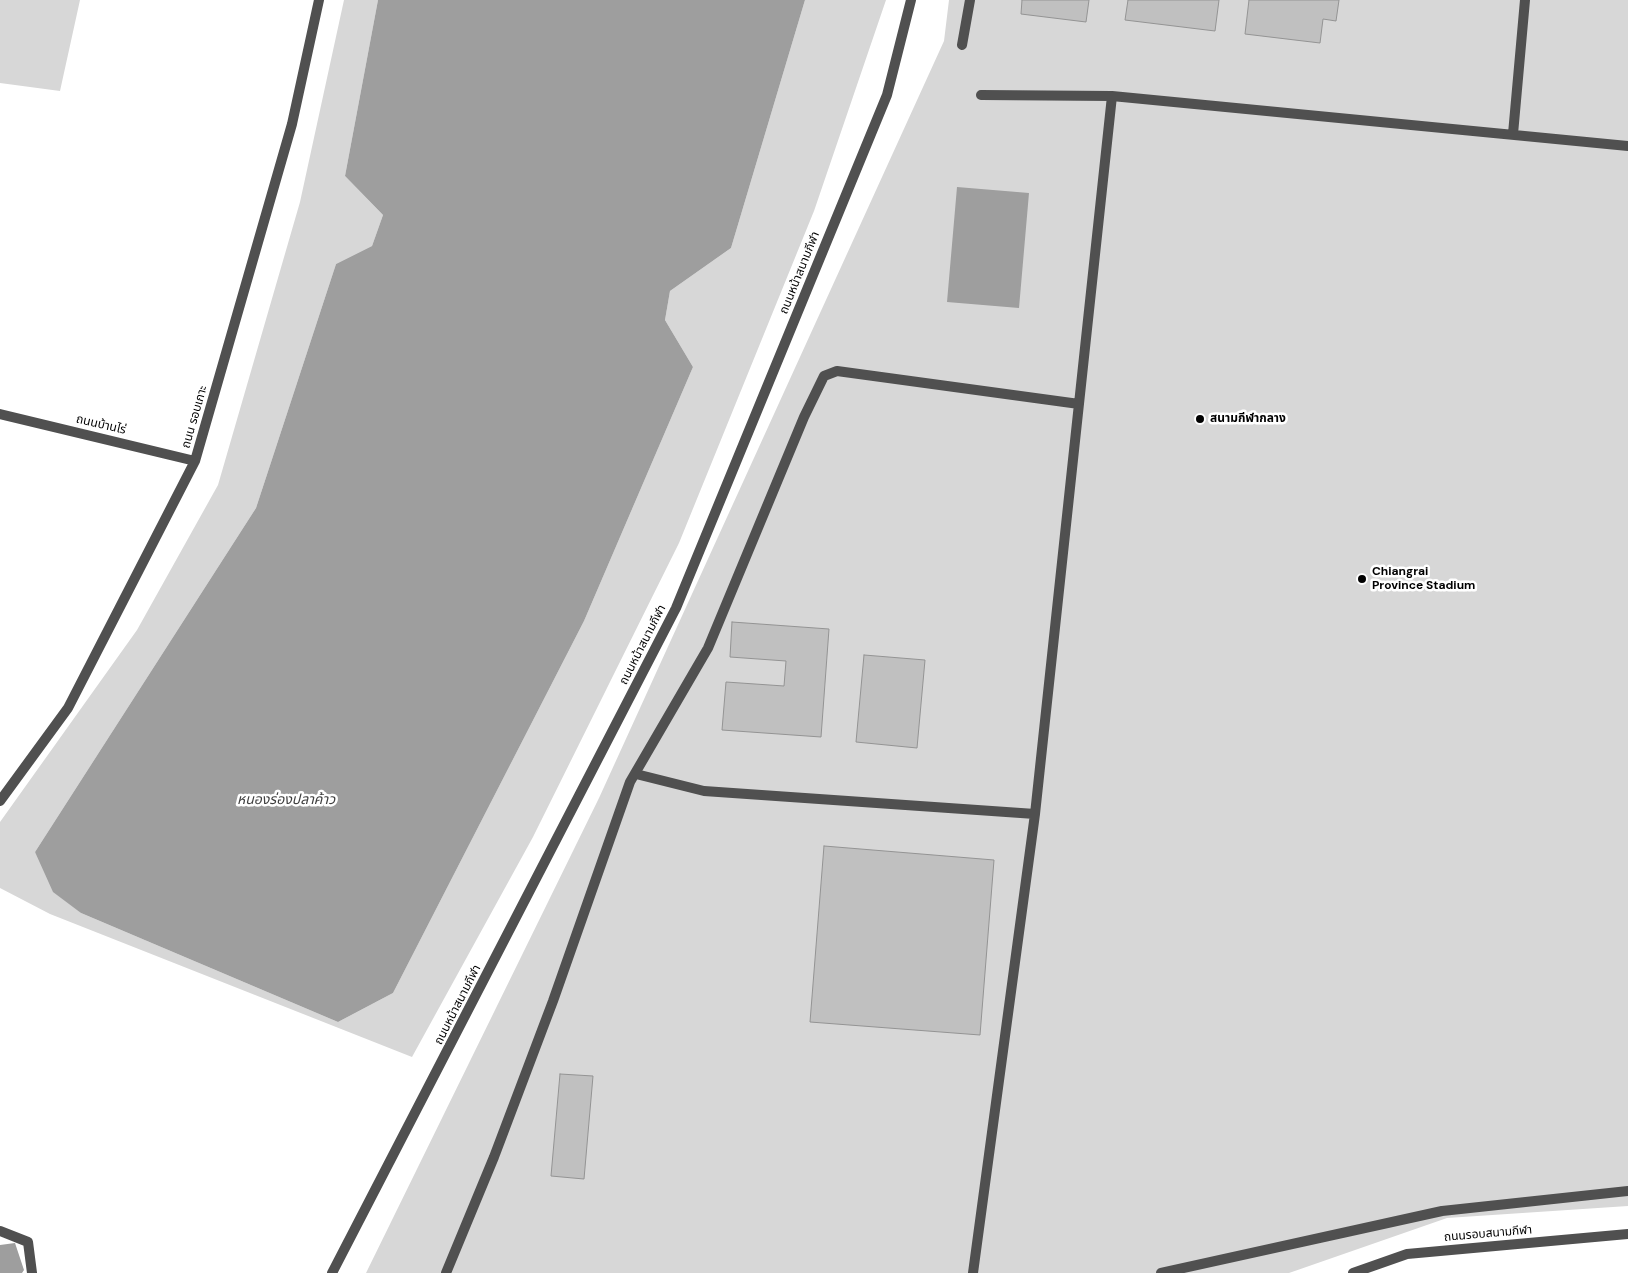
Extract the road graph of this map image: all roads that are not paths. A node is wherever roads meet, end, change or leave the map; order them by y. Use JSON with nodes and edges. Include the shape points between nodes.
{"nodes":[{"id":1,"x":319,"y":0,"type":"edge"},
{"id":2,"x":911,"y":0,"type":"edge"},
{"id":3,"x":970,"y":0,"type":"edge"},
{"id":4,"x":1525,"y":0,"type":"edge"},
{"id":5,"x":962,"y":45,"type":"dead end"},
{"id":6,"x":981,"y":95,"type":"dead end"},
{"id":7,"x":1112,"y":96,"type":"junction"},
{"id":8,"x":1513,"y":134,"type":"junction"},
{"id":9,"x":1628,"y":146,"type":"edge"},
{"id":10,"x":1079,"y":404,"type":"junction"},
{"id":11,"x":0,"y":414,"type":"edge"},
{"id":12,"x":195,"y":461,"type":"junction"},
{"id":13,"x":636,"y":774,"type":"junction"},
{"id":14,"x":0,"y":800,"type":"edge"},
{"id":15,"x":1035,"y":814,"type":"junction"},
{"id":16,"x":1628,"y":1191,"type":"edge"},
{"id":17,"x":0,"y":1231,"type":"edge"},
{"id":18,"x":1628,"y":1234,"type":"edge"},
{"id":19,"x":32,"y":1273,"type":"edge"},
{"id":20,"x":332,"y":1273,"type":"edge"},
{"id":21,"x":446,"y":1273,"type":"edge"},
{"id":22,"x":973,"y":1273,"type":"edge"},
{"id":23,"x":1161,"y":1273,"type":"edge"},
{"id":24,"x":1352,"y":1273,"type":"edge"}],
"edges":[{"from":1,"to":12,"type":"street","name":"ถนน รอบเกาะ","via":[[292,124]]},
{"from":2,"to":20,"type":"street","name":"ถนนหน้าสนามกีฬา","via":[[887,95],[676,608]]},
{"from":3,"to":5,"type":"street"},
{"from":4,"to":8,"type":"street"},
{"from":6,"to":7,"type":"street"},
{"from":7,"to":8,"type":"street"},
{"from":7,"to":10,"type":"street"},
{"from":8,"to":9,"type":"street"},
{"from":10,"to":13,"type":"street","via":[[837,371],[824,376],[708,648]]},
{"from":10,"to":15,"type":"street"},
{"from":11,"to":12,"type":"street","name":"ถนนบ้านไร่"},
{"from":12,"to":14,"type":"street","name":"ถนน รอบเกาะ","via":[[68,708]]},
{"from":13,"to":15,"type":"street","via":[[704,791]]},
{"from":13,"to":21,"type":"street","via":[[630,782],[497,1148]]},
{"from":15,"to":22,"type":"street"},
{"from":16,"to":23,"type":"street","via":[[1442,1211]]},
{"from":17,"to":19,"type":"street","via":[[28,1242]]},
{"from":18,"to":24,"type":"street","name":"ถนนรอบสนามกีฬา","via":[[1408,1254]]}]}
